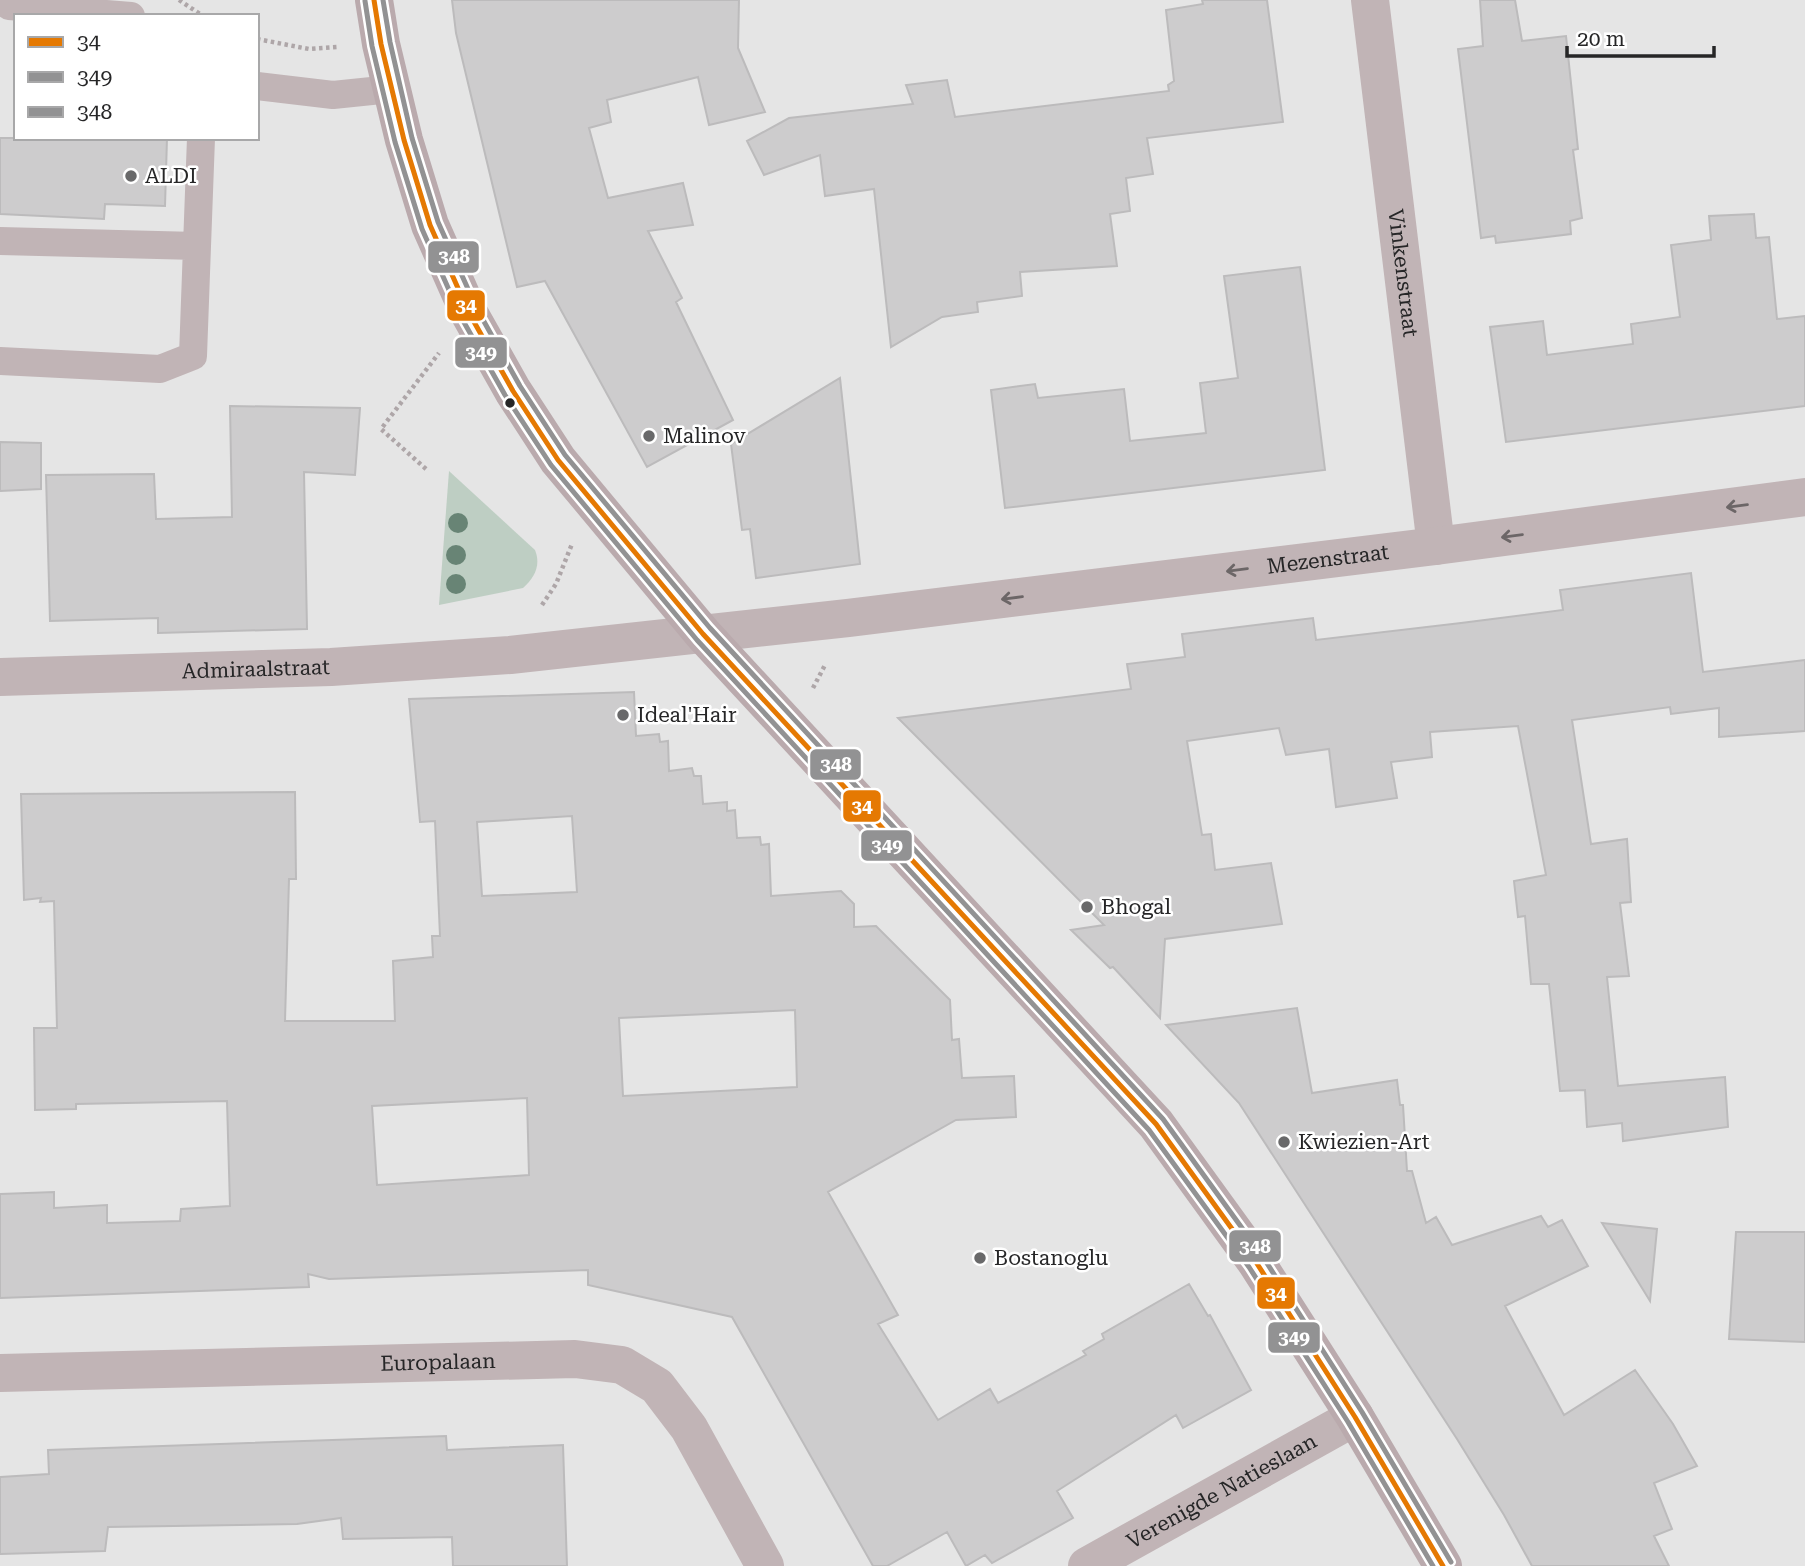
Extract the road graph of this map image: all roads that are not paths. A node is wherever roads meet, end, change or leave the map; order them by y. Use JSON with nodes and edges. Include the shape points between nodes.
{"nodes":[{"id":1,"x":374,"y":0,"type":"edge"},
{"id":2,"x":1370,"y":0,"type":"edge"},
{"id":3,"x":9,"y":6,"type":"dead end"},
{"id":4,"x":107,"y":14,"type":"edge"},
{"id":5,"x":259,"y":86,"type":"edge"},
{"id":6,"x":391,"y":89,"type":"junction"},
{"id":7,"x":201,"y":140,"type":"edge"},
{"id":8,"x":0,"y":241,"type":"edge"},
{"id":9,"x":197,"y":246,"type":"junction"},
{"id":10,"x":0,"y":361,"type":"edge"},
{"id":11,"x":1805,"y":497,"type":"edge"},
{"id":12,"x":1436,"y":546,"type":"junction"},
{"id":13,"x":704,"y":634,"type":"junction"},
{"id":14,"x":0,"y":677,"type":"edge"},
{"id":15,"x":0,"y":1373,"type":"edge"},
{"id":16,"x":1355,"y":1417,"type":"junction"},
{"id":17,"x":765,"y":1566,"type":"edge"},
{"id":18,"x":1087,"y":1566,"type":"edge"},
{"id":19,"x":1443,"y":1566,"type":"edge"}],
"edges":[{"from":1,"to":6,"type":"main road"},
{"from":2,"to":12,"type":"street","name":"Vinkenstraat"},
{"from":3,"to":4,"type":"lane"},
{"from":5,"to":6,"type":"lane","via":[[333,95]]},
{"from":6,"to":13,"type":"main road","via":[[430,225],[469,313],[520,402],[558,460]]},
{"from":7,"to":9,"type":"lane"},
{"from":8,"to":9,"type":"lane"},
{"from":9,"to":10,"type":"lane","via":[[193,356],[160,369]]},
{"from":11,"to":12,"type":"street","name":"Mezenstraat","one_way":true},
{"from":12,"to":13,"type":"street","name":"Mezenstraat","one_way":true},
{"from":13,"to":14,"type":"street","name":"Admiraalstraat","via":[[510,655],[331,667]]},
{"from":13,"to":16,"type":"main road","via":[[1156,1124],[1256,1262]]},
{"from":15,"to":17,"type":"street","name":"Europalaan","via":[[576,1359],[622,1365],[657,1386],[689,1428]]},
{"from":16,"to":18,"type":"street","name":"Verenigde Natieslaan"},
{"from":16,"to":19,"type":"main road"}]}
